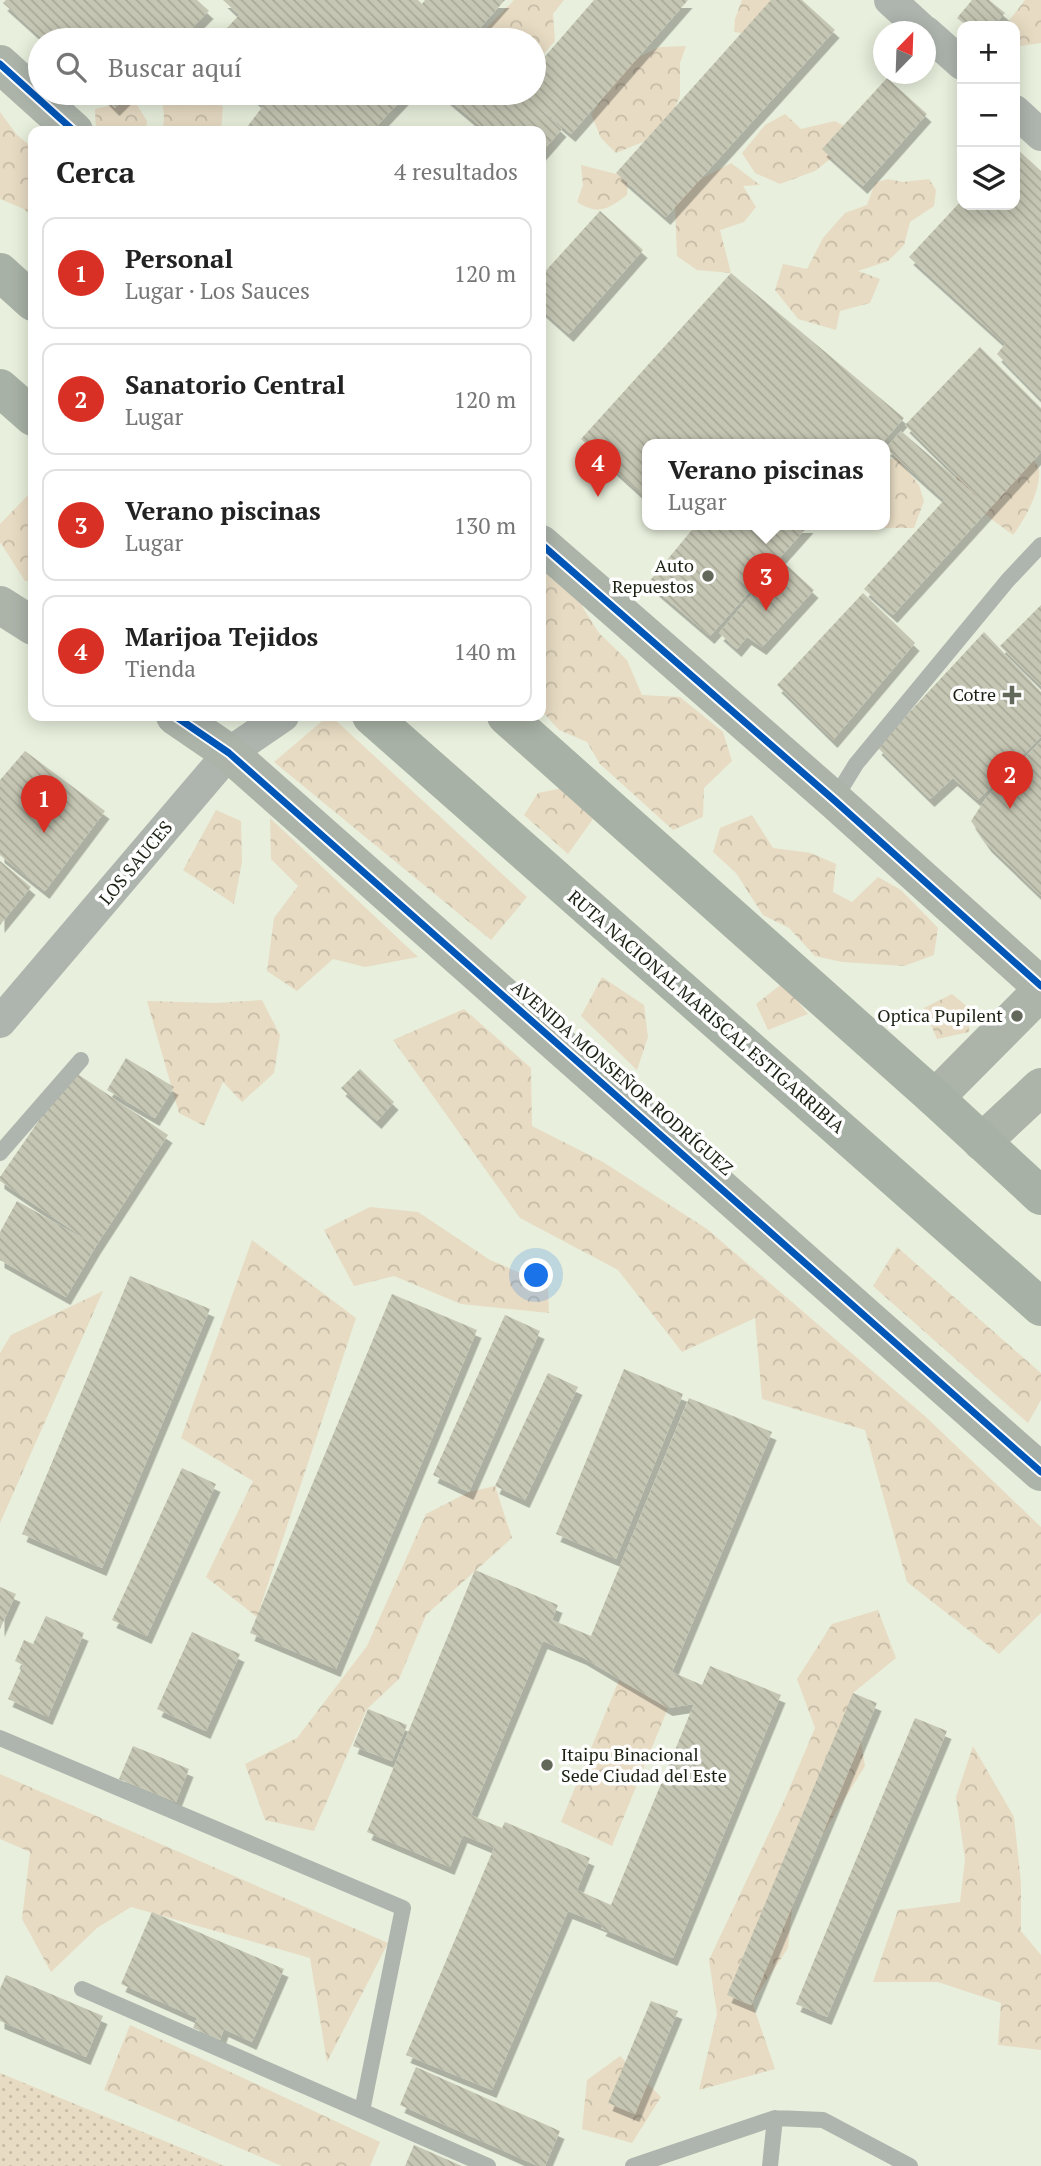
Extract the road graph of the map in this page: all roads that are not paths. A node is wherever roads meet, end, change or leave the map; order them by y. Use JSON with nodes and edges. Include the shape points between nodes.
{"nodes":[{"id":1,"x":890,"y":0,"type":"edge"},
{"id":2,"x":913,"y":21,"type":"edge"},
{"id":3,"x":936,"y":42,"type":"edge"},
{"id":4,"x":957,"y":60,"type":"edge"},
{"id":5,"x":0,"y":64,"type":"edge"},
{"id":6,"x":28,"y":89,"type":"edge"},
{"id":7,"x":45,"y":105,"type":"edge"},
{"id":8,"x":68,"y":126,"type":"edge"},
{"id":9,"x":0,"y":272,"type":"edge"},
{"id":10,"x":28,"y":297,"type":"edge"},
{"id":11,"x":0,"y":388,"type":"edge"},
{"id":12,"x":28,"y":413,"type":"edge"},
{"id":13,"x":1041,"y":545,"type":"edge"},
{"id":14,"x":546,"y":548,"type":"edge"},
{"id":15,"x":0,"y":605,"type":"edge"},
{"id":16,"x":28,"y":623,"type":"edge"},
{"id":17,"x":182,"y":721,"type":"edge"},
{"id":18,"x":276,"y":721,"type":"edge"},
{"id":19,"x":377,"y":721,"type":"edge"},
{"id":20,"x":512,"y":721,"type":"edge"},
{"id":21,"x":229,"y":753,"type":"junction"},
{"id":22,"x":834,"y":800,"type":"junction"},
{"id":23,"x":1041,"y":989,"type":"edge"},
{"id":24,"x":0,"y":1023,"type":"edge"},
{"id":25,"x":81,"y":1060,"type":"dead end"},
{"id":26,"x":1041,"y":1087,"type":"edge"},
{"id":27,"x":935,"y":1098,"type":"junction"},
{"id":28,"x":982,"y":1142,"type":"junction"},
{"id":29,"x":0,"y":1153,"type":"edge"},
{"id":30,"x":1041,"y":1196,"type":"edge"},
{"id":31,"x":1041,"y":1307,"type":"edge"},
{"id":32,"x":1041,"y":1472,"type":"edge"},
{"id":33,"x":0,"y":1738,"type":"edge"},
{"id":34,"x":82,"y":1989,"type":"dead end"},
{"id":35,"x":362,"y":2110,"type":"junction"},
{"id":36,"x":775,"y":2118,"type":"junction"},
{"id":37,"x":488,"y":2166,"type":"edge"},
{"id":38,"x":633,"y":2166,"type":"edge"},
{"id":39,"x":770,"y":2166,"type":"edge"},
{"id":40,"x":910,"y":2166,"type":"edge"}],
"edges":[{"from":1,"to":2,"type":"street"},
{"from":3,"to":4,"type":"street"},
{"from":5,"to":6,"type":"street"},
{"from":7,"to":8,"type":"street"},
{"from":9,"to":10,"type":"highway"},
{"from":11,"to":12,"type":"highway"},
{"from":13,"to":22,"type":"lane","via":[[856,764]]},
{"from":14,"to":22,"type":"street"},
{"from":15,"to":16,"type":"street"},
{"from":17,"to":21,"type":"street","name":"AVENIDA MONSEÑOR RODRÍGUEZ"},
{"from":18,"to":21,"type":"street","name":"LOS SAUCES"},
{"from":19,"to":31,"type":"highway","name":"RUTA NACIONAL MARISCAL ESTIGARRIBIA"},
{"from":20,"to":27,"type":"highway"},
{"from":21,"to":24,"type":"street","name":"LOS SAUCES"},
{"from":21,"to":32,"type":"street","name":"AVENIDA MONSEÑOR RODRÍGUEZ"},
{"from":22,"to":23,"type":"street"},
{"from":23,"to":27,"type":"street"},
{"from":25,"to":29,"type":"lane"},
{"from":26,"to":28,"type":"street"},
{"from":27,"to":28,"type":"highway"},
{"from":28,"to":30,"type":"highway"},
{"from":33,"to":35,"type":"lane","via":[[403,1908]]},
{"from":34,"to":35,"type":"lane"},
{"from":35,"to":37,"type":"lane"},
{"from":36,"to":38,"type":"lane"},
{"from":36,"to":39,"type":"lane"},
{"from":36,"to":40,"type":"lane","via":[[822,2120]]}]}
